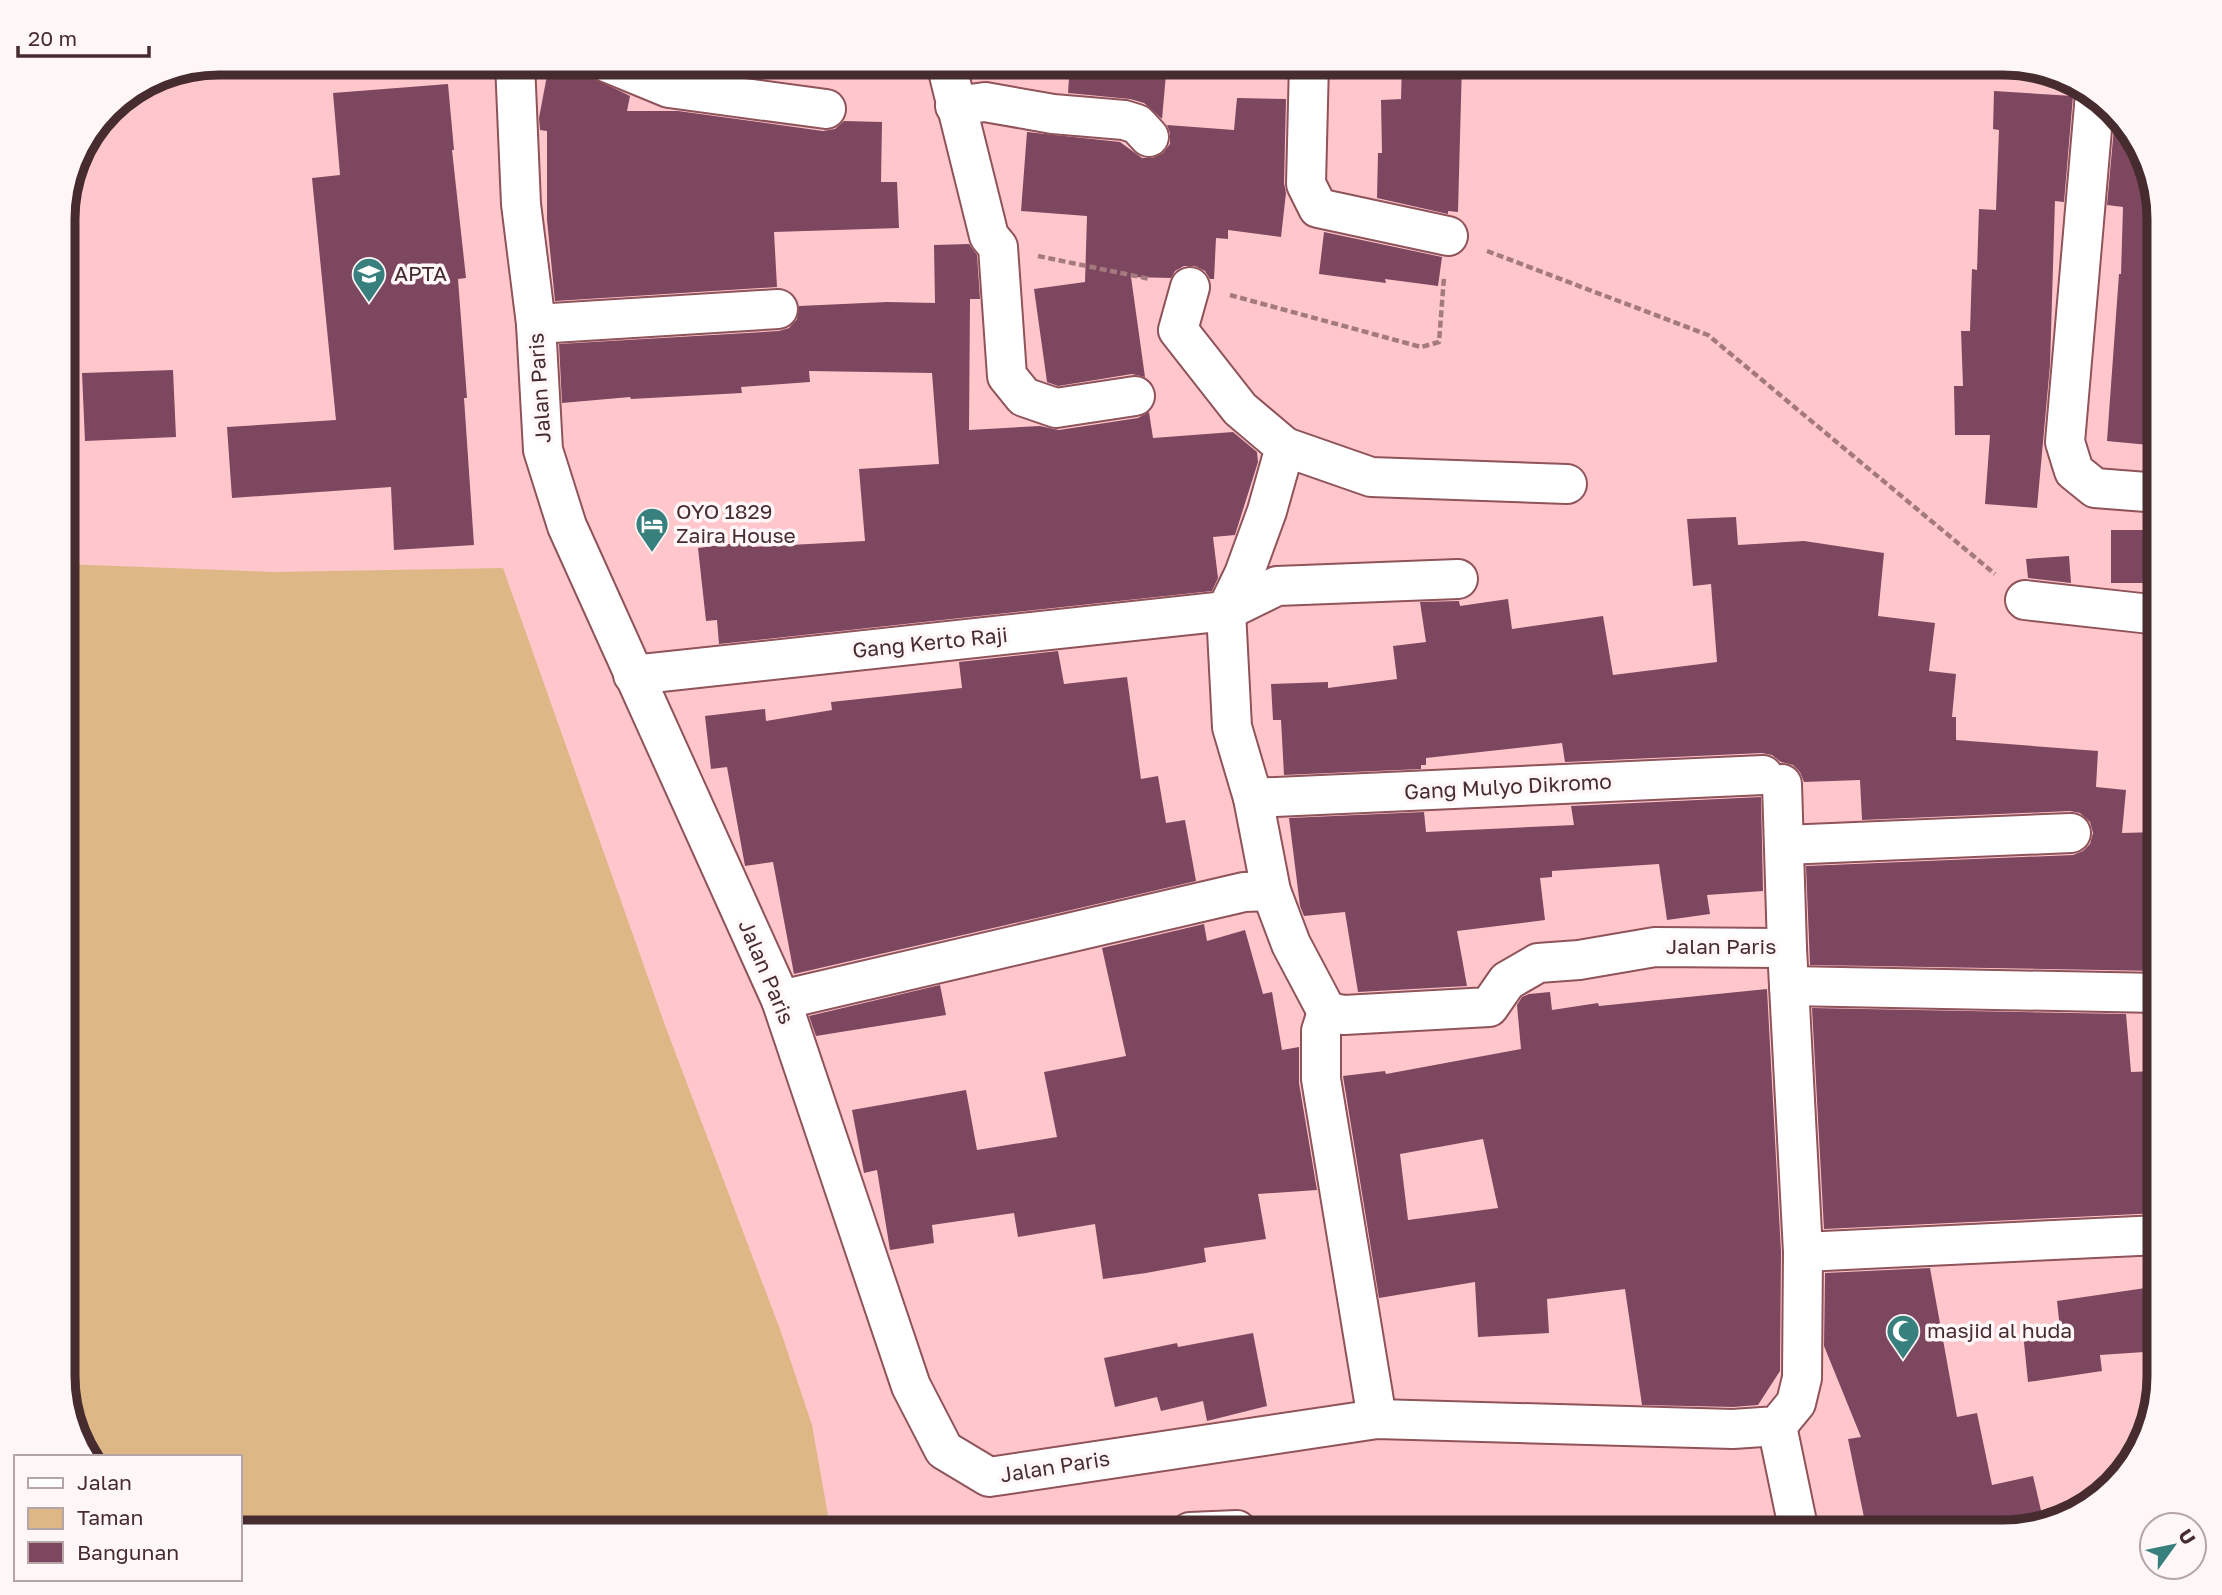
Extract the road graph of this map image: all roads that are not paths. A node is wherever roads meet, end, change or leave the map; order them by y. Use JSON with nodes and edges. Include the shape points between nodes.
{"nodes":[{"id":1,"x":1309,"y":75,"type":"edge"},
{"id":2,"x":516,"y":76,"type":"edge"},
{"id":3,"x":639,"y":76,"type":"edge"},
{"id":4,"x":949,"y":76,"type":"edge"},
{"id":5,"x":955,"y":106,"type":"junction"},
{"id":6,"x":2094,"y":108,"type":"edge"},
{"id":7,"x":826,"y":109,"type":"dead end"},
{"id":8,"x":1149,"y":137,"type":"dead end"},
{"id":9,"x":1448,"y":236,"type":"road end"},
{"id":10,"x":1190,"y":287,"type":"road end"},
{"id":11,"x":778,"y":309,"type":"dead end"},
{"id":12,"x":536,"y":324,"type":"junction"},
{"id":13,"x":1135,"y":396,"type":"dead end"},
{"id":14,"x":1285,"y":447,"type":"junction"},
{"id":15,"x":1567,"y":484,"type":"dead end"},
{"id":16,"x":2147,"y":492,"type":"edge"},
{"id":17,"x":1458,"y":579,"type":"dead end"},
{"id":18,"x":2025,"y":600,"type":"road end"},
{"id":19,"x":1226,"y":611,"type":"junction"},
{"id":20,"x":2147,"y":614,"type":"edge"},
{"id":21,"x":634,"y":675,"type":"junction"},
{"id":22,"x":1253,"y":798,"type":"junction"},
{"id":23,"x":2071,"y":833,"type":"dead end"},
{"id":24,"x":1784,"y":845,"type":"junction"},
{"id":25,"x":1271,"y":891,"type":"junction"},
{"id":26,"x":1787,"y":947,"type":"junction"},
{"id":27,"x":1789,"y":985,"type":"junction"},
{"id":28,"x":2147,"y":993,"type":"edge"},
{"id":29,"x":781,"y":999,"type":"junction"},
{"id":30,"x":1327,"y":1012,"type":"junction"},
{"id":31,"x":2147,"y":1236,"type":"edge"},
{"id":32,"x":1803,"y":1252,"type":"junction"},
{"id":33,"x":1377,"y":1419,"type":"junction"},
{"id":34,"x":1777,"y":1426,"type":"junction"},
{"id":35,"x":1797,"y":1520,"type":"edge"}],
"edges":[{"from":1,"to":9,"type":"street","via":[[1306,184],[1318,208]]},
{"from":2,"to":12,"type":"street","name":"Jalan Paris","via":[[521,204]]},
{"from":3,"to":7,"type":"street","via":[[669,88]]},
{"from":4,"to":5,"type":"street"},
{"from":5,"to":8,"type":"street","via":[[985,102],[1124,120],[1137,124]]},
{"from":5,"to":13,"type":"street","via":[[989,236],[998,247],[1007,376],[1024,397],[1056,408]]},
{"from":6,"to":16,"type":"street","via":[[2065,442],[2074,471],[2095,488]]},
{"from":10,"to":14,"type":"street","via":[[1178,330],[1240,409]]},
{"from":11,"to":12,"type":"street"},
{"from":12,"to":21,"type":"street","name":"Jalan Paris","via":[[544,450],[567,526]]},
{"from":14,"to":15,"type":"street","via":[[1371,477]]},
{"from":14,"to":19,"type":"street","via":[[1253,549]]},
{"from":17,"to":19,"type":"street","name":"Gang Kerto Raji","via":[[1277,586]]},
{"from":18,"to":20,"type":"street"},
{"from":19,"to":21,"type":"street","name":"Gang Kerto Raji"},
{"from":19,"to":22,"type":"street","via":[[1232,727]]},
{"from":21,"to":29,"type":"street","name":"Jalan Paris"},
{"from":22,"to":24,"type":"street","name":"Gang Mulyo Dikromo","via":[[1772,779]]},
{"from":22,"to":25,"type":"street"},
{"from":23,"to":24,"type":"street"},
{"from":24,"to":26,"type":"street"},
{"from":25,"to":29,"type":"street","via":[[1244,892]]},
{"from":25,"to":30,"type":"street","via":[[1291,944]]},
{"from":26,"to":27,"type":"street","name":"Jalan Paris"},
{"from":26,"to":30,"type":"street","name":"Jalan Paris","via":[[1655,947],[1538,963],[1507,981],[1489,1007],[1344,1015]]},
{"from":27,"to":28,"type":"street"},
{"from":27,"to":32,"type":"street","name":"Jalan Paris"},
{"from":29,"to":33,"type":"street","name":"Jalan Paris","via":[[911,1386],[944,1450],[989,1477]]},
{"from":30,"to":33,"type":"street","via":[[1321,1031],[1321,1079]]},
{"from":31,"to":32,"type":"street"},
{"from":32,"to":34,"type":"street","name":"Jalan Paris","via":[[1802,1378],[1796,1403]]},
{"from":33,"to":34,"type":"street","name":"Jalan Paris","via":[[1733,1429]]},
{"from":34,"to":35,"type":"street"}]}
